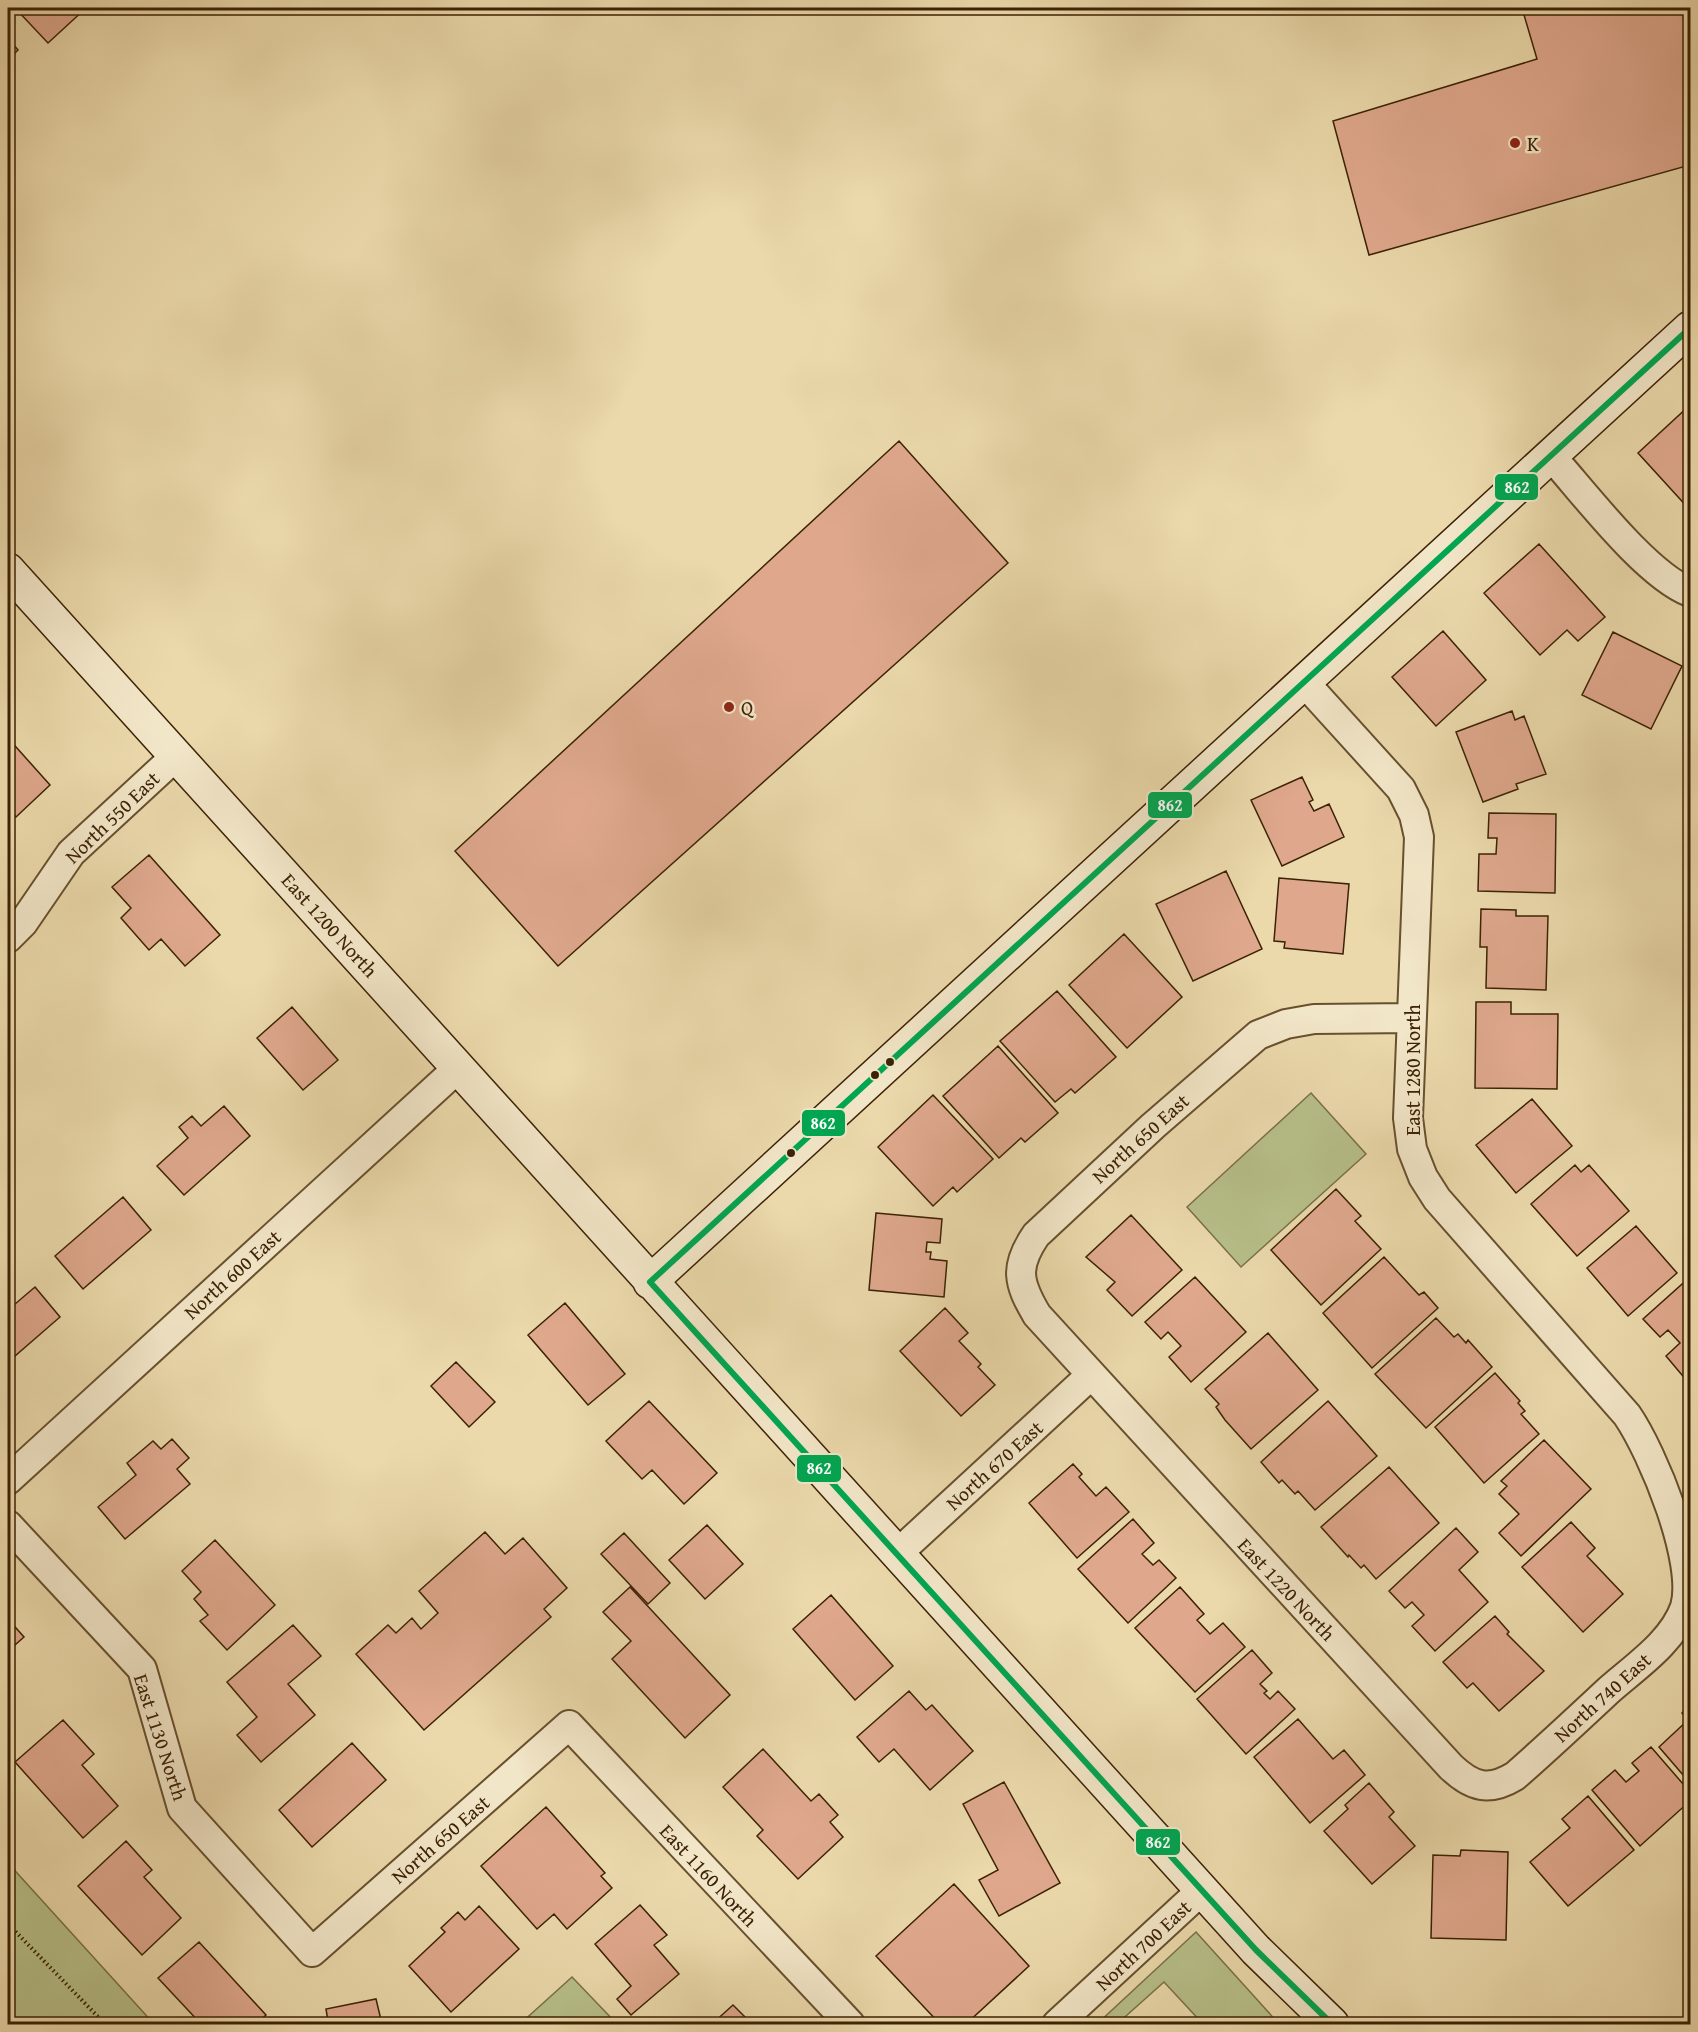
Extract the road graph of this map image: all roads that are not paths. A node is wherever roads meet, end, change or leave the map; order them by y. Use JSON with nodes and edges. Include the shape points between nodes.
{"nodes":[{"id":1,"x":1690,"y":328,"type":"edge"},
{"id":2,"x":1551,"y":456,"type":"junction"},
{"id":3,"x":8,"y":570,"type":"edge"},
{"id":4,"x":1690,"y":592,"type":"edge"},
{"id":5,"x":1304,"y":682,"type":"junction"},
{"id":6,"x":176,"y":756,"type":"junction"},
{"id":7,"x":8,"y":938,"type":"edge"},
{"id":8,"x":1411,"y":1018,"type":"junction"},
{"id":9,"x":458,"y":1069,"type":"junction"},
{"id":10,"x":650,"y":1282,"type":"junction"},
{"id":11,"x":1091,"y":1376,"type":"junction"},
{"id":12,"x":8,"y":1480,"type":"edge"},
{"id":13,"x":8,"y":1525,"type":"edge"},
{"id":14,"x":897,"y":1554,"type":"junction"},
{"id":15,"x":1688,"y":1589,"type":"joint"},
{"id":16,"x":569,"y":1725,"type":"joint"},
{"id":17,"x":1493,"y":1786,"type":"joint"},
{"id":18,"x":1202,"y":1890,"type":"junction"},
{"id":19,"x":312,"y":1952,"type":"joint"},
{"id":20,"x":850,"y":2025,"type":"edge"},
{"id":21,"x":1057,"y":2025,"type":"edge"},
{"id":22,"x":1332,"y":2025,"type":"edge"}],
"edges":[{"from":1,"to":2,"type":"street"},
{"from":2,"to":4,"type":"street","via":[[1640,555]]},
{"from":2,"to":5,"type":"street"},
{"from":3,"to":6,"type":"street","name":"East 1200 North"},
{"from":5,"to":8,"type":"street","name":"East 1280 North","via":[[1401,789],[1414,815],[1419,837]]},
{"from":5,"to":10,"type":"street"},
{"from":6,"to":7,"type":"street","name":"North 550 East","via":[[70,853],[24,923]]},
{"from":6,"to":9,"type":"street","name":"East 1200 North"},
{"from":8,"to":11,"type":"street","name":"North 650 East","via":[[1314,1019],[1258,1035],[1036,1235],[1025,1250],[1019,1271],[1024,1293],[1037,1315]]},
{"from":8,"to":15,"type":"street","name":"East 1280 North","via":[[1408,1118],[1412,1149],[1424,1177],[1443,1206],[1619,1404],[1642,1437],[1656,1467],[1684,1554]]},
{"from":9,"to":10,"type":"street","name":"East 1200 North"},
{"from":9,"to":12,"type":"street","name":"North 600 East"},
{"from":10,"to":14,"type":"street","name":"East 1200 North"},
{"from":11,"to":14,"type":"street","name":"North 670 East"},
{"from":11,"to":17,"type":"street","name":"East 1220 North","via":[[1451,1767],[1462,1778]]},
{"from":13,"to":19,"type":"street","name":"East 1130 North","via":[[142,1669],[182,1808]]},
{"from":14,"to":18,"type":"street","name":"East 1200 North"},
{"from":15,"to":17,"type":"street","name":"North 740 East","via":[[1685,1607],[1663,1642],[1515,1776]]},
{"from":16,"to":19,"type":"street","name":"North 650 East"},
{"from":16,"to":20,"type":"street","name":"East 1160 North"},
{"from":18,"to":21,"type":"street","name":"North 700 East"},
{"from":18,"to":22,"type":"street","name":"East 1200 North"}]}
